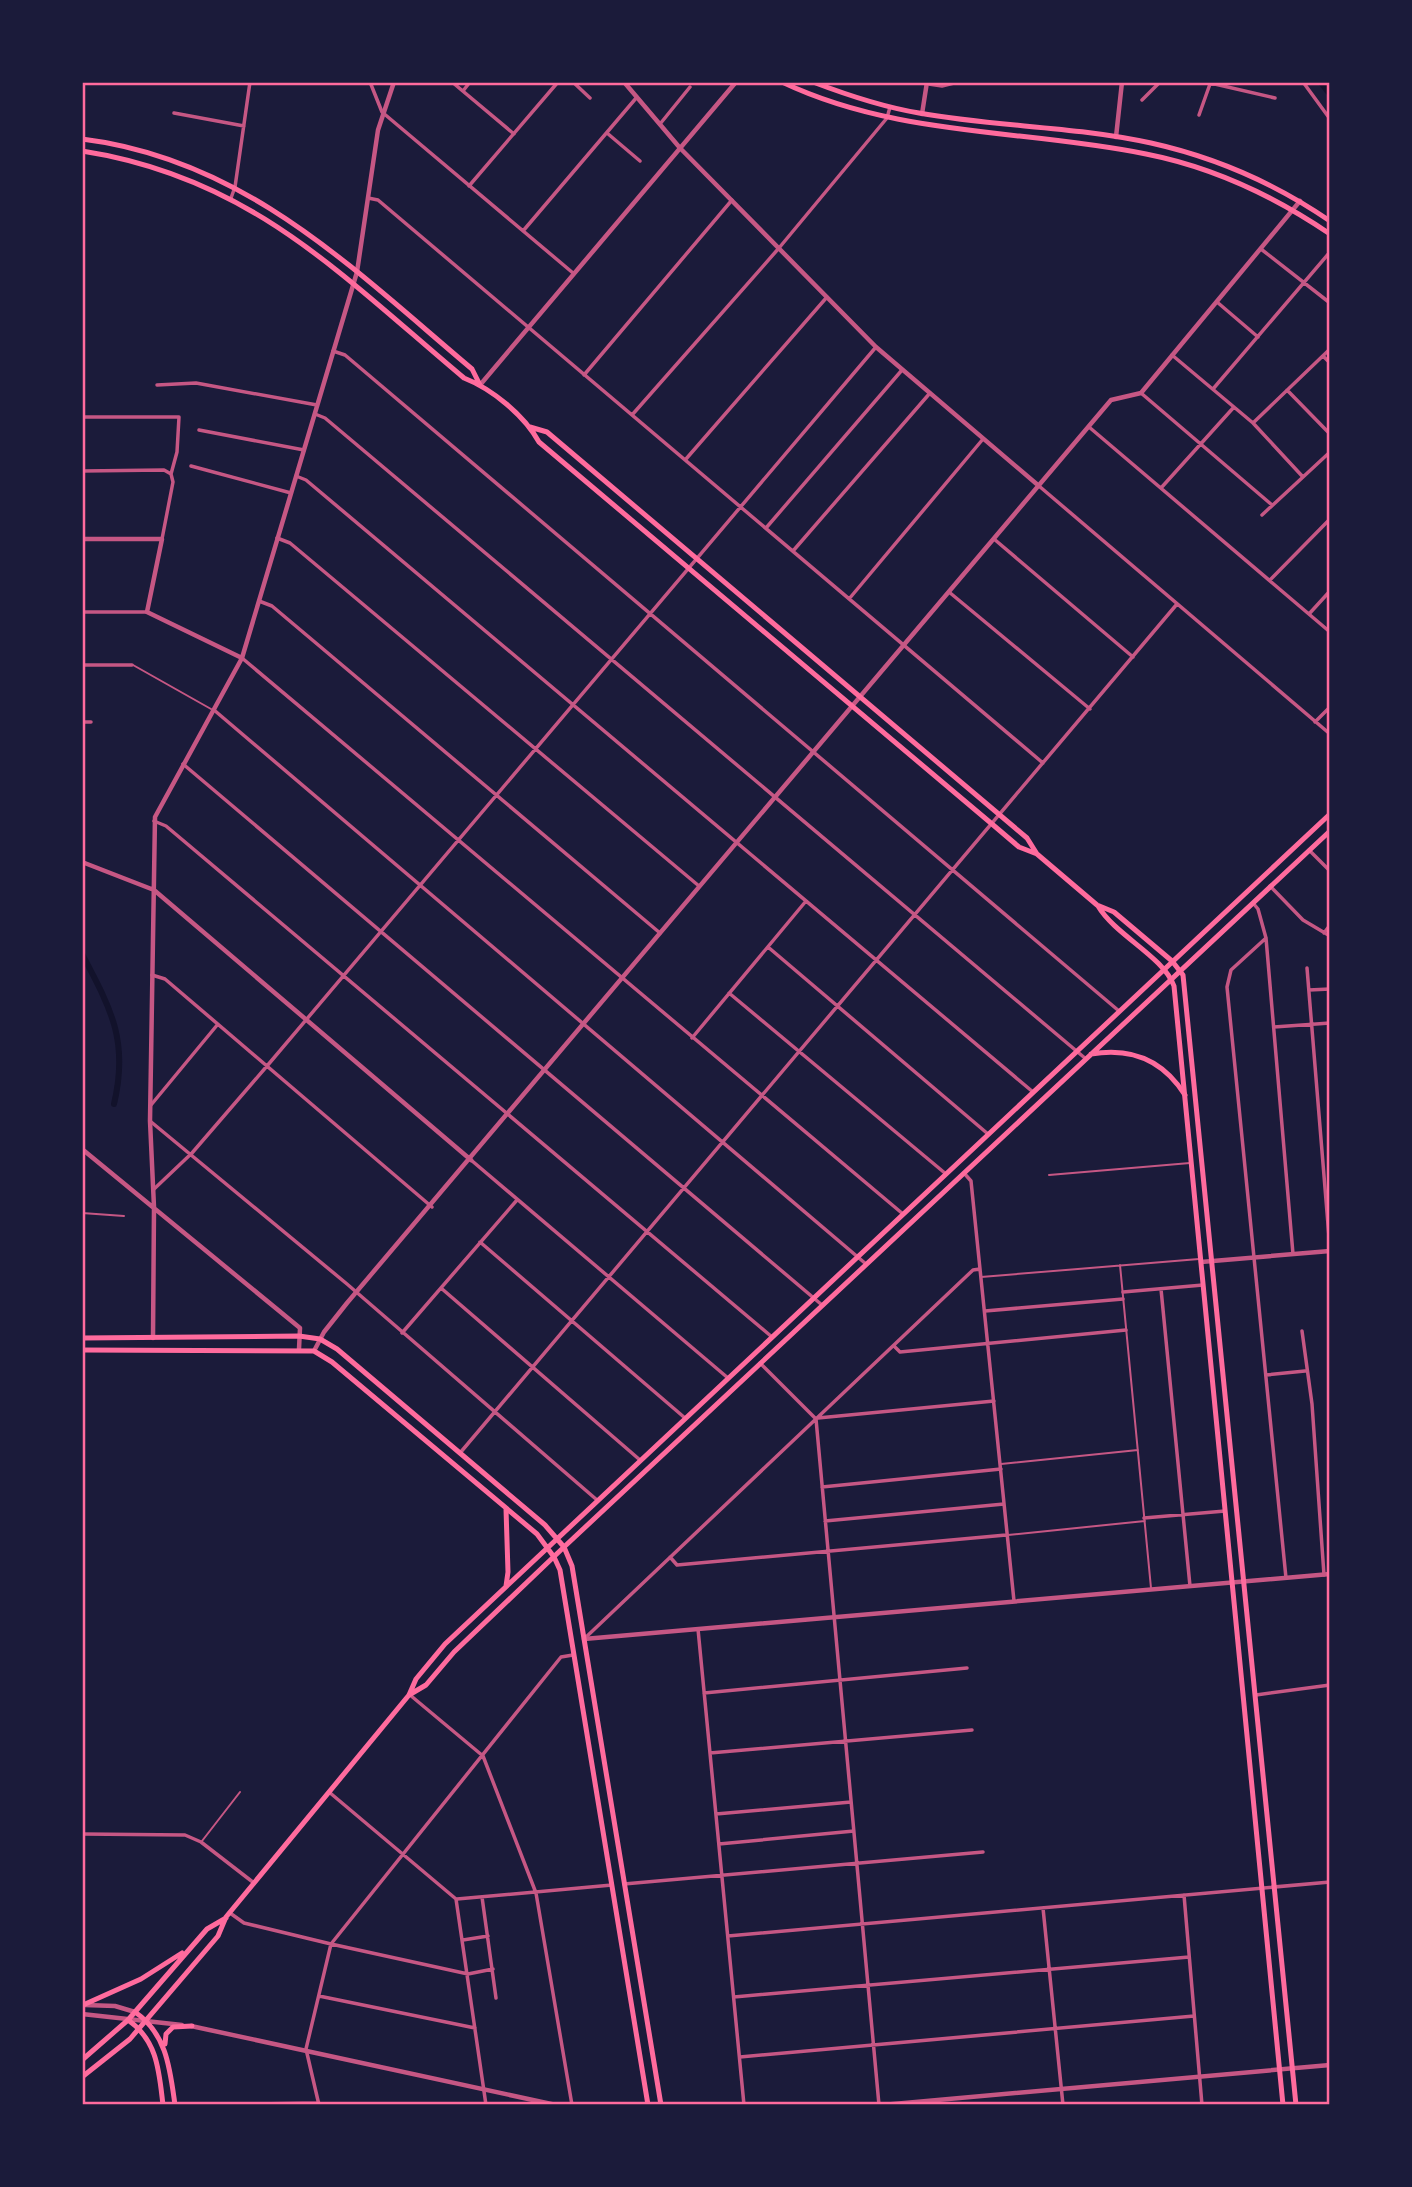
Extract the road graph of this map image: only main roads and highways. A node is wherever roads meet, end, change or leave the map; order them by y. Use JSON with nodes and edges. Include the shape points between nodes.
{"nodes":[{"id":1,"x":782,"y":82,"type":"edge"},
{"id":2,"x":813,"y":82,"type":"edge"},
{"id":3,"x":85,"y":139,"type":"edge"},
{"id":4,"x":84,"y":151,"type":"edge"},
{"id":5,"x":1330,"y":221,"type":"edge"},
{"id":6,"x":1330,"y":233,"type":"edge"},
{"id":7,"x":410,"y":317,"type":"junction"},
{"id":8,"x":402,"y":326,"type":"junction"},
{"id":9,"x":480,"y":385,"type":"junction"},
{"id":10,"x":530,"y":427,"type":"junction"},
{"id":11,"x":1330,"y":814,"type":"edge"},
{"id":12,"x":1330,"y":831,"type":"edge"},
{"id":13,"x":1037,"y":854,"type":"junction"},
{"id":14,"x":1097,"y":905,"type":"junction"},
{"id":15,"x":1172,"y":961,"type":"junction"},
{"id":16,"x":1163,"y":970,"type":"junction"},
{"id":17,"x":1180,"y":970,"type":"junction"},
{"id":18,"x":1171,"y":979,"type":"junction"},
{"id":19,"x":1089,"y":1057,"type":"junction"},
{"id":20,"x":1185,"y":1095,"type":"junction"},
{"id":21,"x":82,"y":1338,"type":"edge"},
{"id":22,"x":82,"y":1350,"type":"edge"},
{"id":23,"x":506,"y":1509,"type":"junction"},
{"id":24,"x":557,"y":1538,"type":"junction"},
{"id":25,"x":547,"y":1547,"type":"junction"},
{"id":26,"x":564,"y":1547,"type":"junction"},
{"id":27,"x":554,"y":1557,"type":"junction"},
{"id":28,"x":505,"y":1586,"type":"junction"},
{"id":29,"x":410,"y":1695,"type":"junction"},
{"id":30,"x":228,"y":1915,"type":"junction"},
{"id":31,"x":190,"y":1948,"type":"junction"},
{"id":32,"x":83,"y":2005,"type":"edge"},
{"id":33,"x":135,"y":2011,"type":"junction"},
{"id":34,"x":128,"y":2020,"type":"junction"},
{"id":35,"x":147,"y":2021,"type":"junction"},
{"id":36,"x":192,"y":2026,"type":"road end"},
{"id":37,"x":139,"y":2029,"type":"junction"},
{"id":38,"x":166,"y":2054,"type":"junction"},
{"id":39,"x":82,"y":2060,"type":"edge"},
{"id":40,"x":82,"y":2077,"type":"edge"},
{"id":41,"x":163,"y":2105,"type":"edge"},
{"id":42,"x":174,"y":2105,"type":"edge"},
{"id":43,"x":648,"y":2105,"type":"edge"},
{"id":44,"x":661,"y":2105,"type":"edge"},
{"id":45,"x":1283,"y":2105,"type":"edge"},
{"id":46,"x":1296,"y":2105,"type":"edge"}],
"edges":[{"from":1,"to":6,"type":"main road","via":[[887,118],[1147,154],[1219,175],[1294,210]]},
{"from":2,"to":5,"type":"main road","via":[[922,114],[1116,136],[1204,158],[1300,201]]},
{"from":3,"to":4,"type":"main road"},
{"from":3,"to":7,"type":"main road","via":[[163,157],[235,187],[297,223]]},
{"from":4,"to":8,"type":"main road","via":[[159,169],[230,198],[290,233]]},
{"from":7,"to":8,"type":"main road"},
{"from":7,"to":9,"type":"main road","via":[[472,369]]},
{"from":8,"to":9,"type":"main road","via":[[464,378]]},
{"from":9,"to":10,"type":"main road"},
{"from":10,"to":13,"type":"main road","via":[[540,442],[1019,847]]},
{"from":10,"to":13,"type":"main road","via":[[547,432],[1027,838]]},
{"from":11,"to":15,"type":"main road"},
{"from":12,"to":17,"type":"main road"},
{"from":13,"to":14,"type":"main road"},
{"from":14,"to":15,"type":"main road","via":[[1114,912]]},
{"from":14,"to":16,"type":"main road","via":[[1107,921]]},
{"from":15,"to":16,"type":"main road"},
{"from":15,"to":17,"type":"main road"},
{"from":16,"to":18,"type":"main road"},
{"from":16,"to":24,"type":"main road"},
{"from":17,"to":18,"type":"main road"},
{"from":17,"to":46,"type":"main road","via":[[1186,983]]},
{"from":18,"to":19,"type":"main road"},
{"from":18,"to":20,"type":"main road"},
{"from":19,"to":20,"type":"main road","via":[[1110,1051],[1143,1056],[1168,1072]]},
{"from":19,"to":26,"type":"main road"},
{"from":20,"to":45,"type":"main road"},
{"from":21,"to":24,"type":"main road","via":[[320,1339]]},
{"from":22,"to":23,"type":"main road","via":[[314,1351]]},
{"from":23,"to":25,"type":"main road"},
{"from":23,"to":28,"type":"main road","via":[[509,1572]]},
{"from":24,"to":25,"type":"main road"},
{"from":24,"to":26,"type":"main road"},
{"from":25,"to":27,"type":"main road"},
{"from":25,"to":28,"type":"main road"},
{"from":26,"to":27,"type":"main road"},
{"from":26,"to":44,"type":"main road","via":[[572,1566]]},
{"from":27,"to":29,"type":"main road","via":[[454,1652],[426,1685]]},
{"from":27,"to":43,"type":"main road","via":[[560,1570]]},
{"from":28,"to":29,"type":"main road","via":[[444,1644],[416,1679]]},
{"from":29,"to":30,"type":"main road"},
{"from":30,"to":31,"type":"main road"},
{"from":30,"to":35,"type":"main road","via":[[218,1937]]},
{"from":31,"to":32,"type":"main road","via":[[141,1979]]},
{"from":31,"to":33,"type":"main road"},
{"from":33,"to":34,"type":"main road"},
{"from":33,"to":35,"type":"main road"},
{"from":34,"to":37,"type":"main road"},
{"from":34,"to":39,"type":"main road"},
{"from":35,"to":37,"type":"main road"},
{"from":35,"to":38,"type":"main road"},
{"from":36,"to":38,"type":"main road","via":[[169,2031]]},
{"from":37,"to":40,"type":"main road"},
{"from":37,"to":41,"type":"main road","via":[[156,2058]]},
{"from":38,"to":42,"type":"main road"}]}
